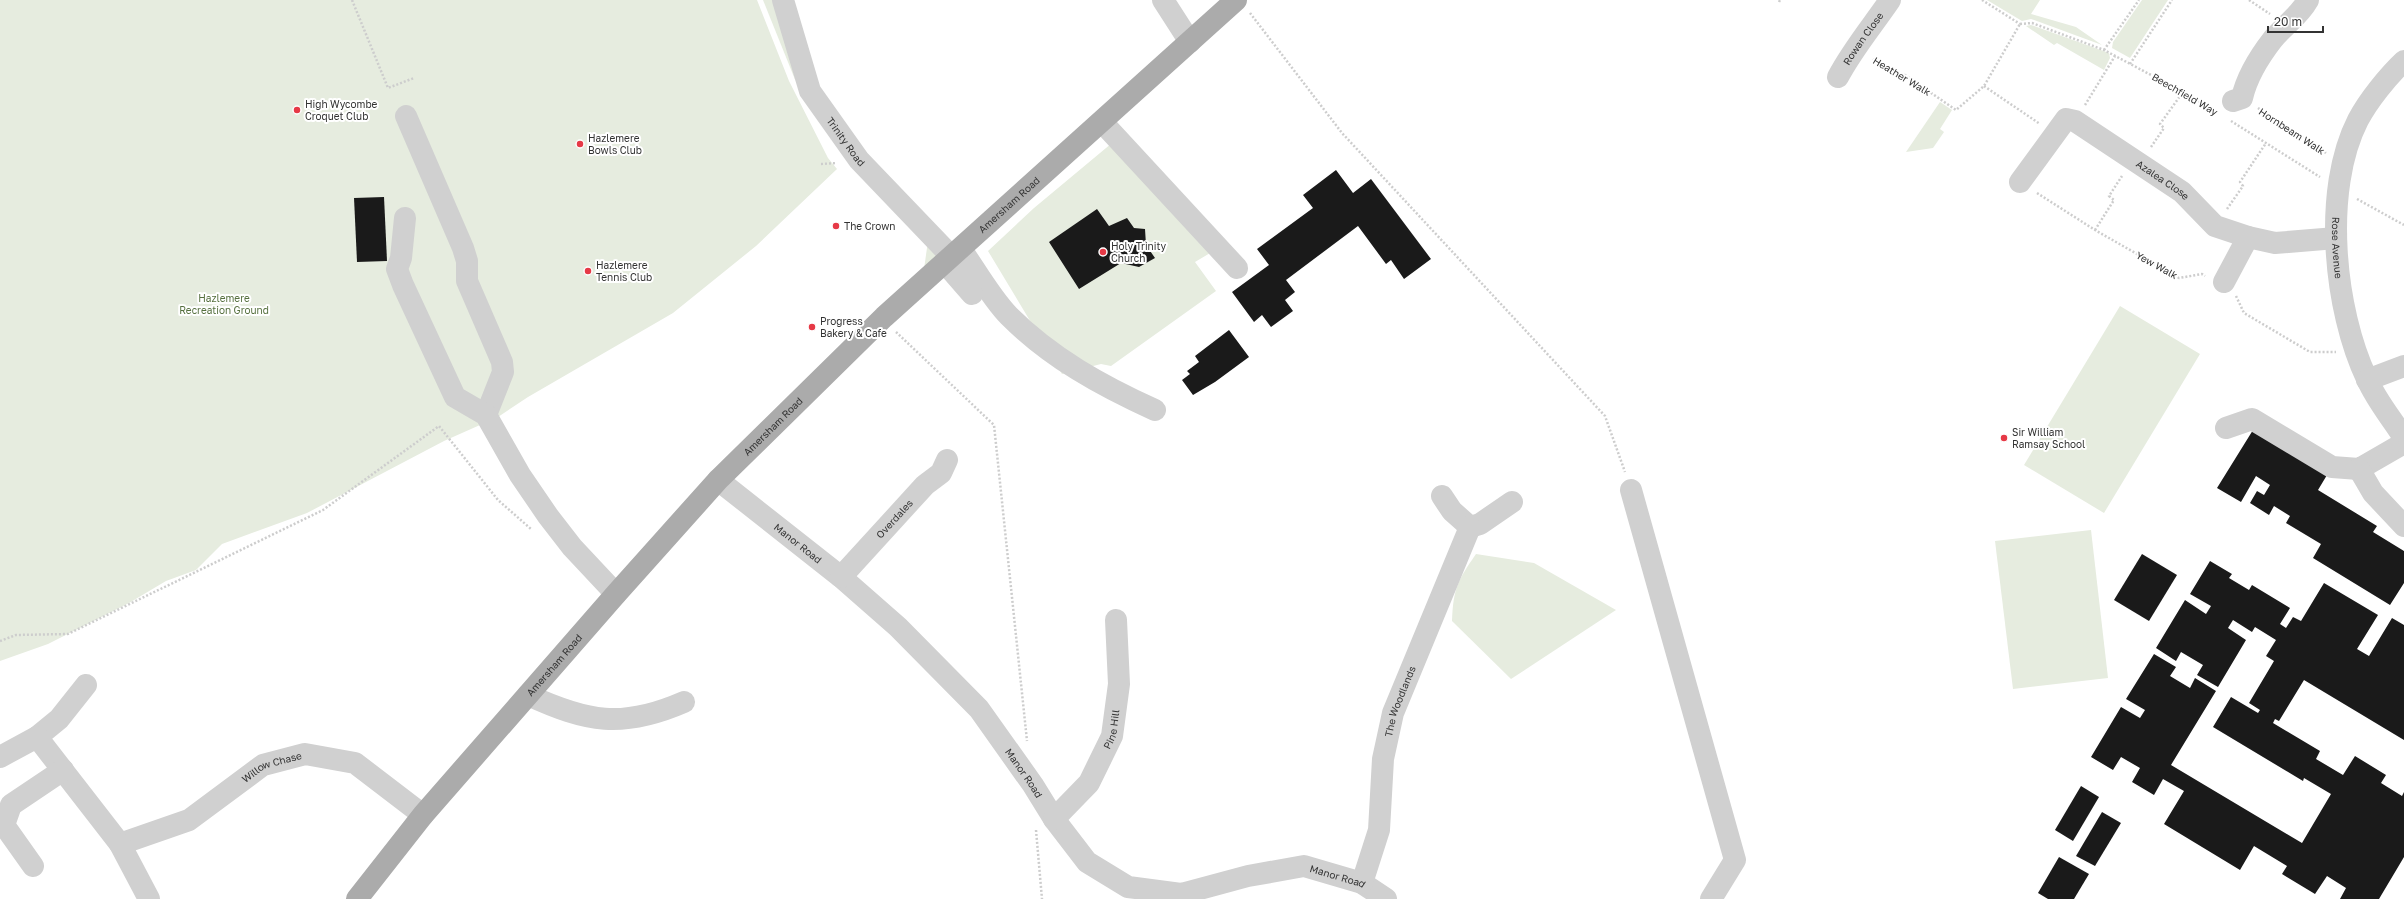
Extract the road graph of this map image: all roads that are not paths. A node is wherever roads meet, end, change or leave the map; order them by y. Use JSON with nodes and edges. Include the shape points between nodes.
{"nodes":[{"id":1,"x":783,"y":0,"type":"edge"},
{"id":2,"x":1163,"y":0,"type":"edge"},
{"id":3,"x":1890,"y":0,"type":"edge"},
{"id":4,"x":2308,"y":0,"type":"edge"},
{"id":5,"x":1241,"y":3,"type":"edge"},
{"id":6,"x":1190,"y":42,"type":"junction"},
{"id":7,"x":2404,"y":61,"type":"edge"},
{"id":8,"x":1838,"y":77,"type":"dead end"},
{"id":9,"x":2231,"y":108,"type":"road end"},
{"id":10,"x":406,"y":116,"type":"dead end"},
{"id":11,"x":1102,"y":122,"type":"junction"},
{"id":12,"x":2020,"y":182,"type":"road end"},
{"id":13,"x":404,"y":218,"type":"dead end"},
{"id":14,"x":2248,"y":237,"type":"junction"},
{"id":15,"x":2336,"y":238,"type":"junction"},
{"id":16,"x":953,"y":256,"type":"junction"},
{"id":17,"x":1237,"y":268,"type":"dead end"},
{"id":18,"x":2221,"y":284,"type":"road end"},
{"id":19,"x":972,"y":294,"type":"dead end"},
{"id":20,"x":2404,"y":366,"type":"edge"},
{"id":21,"x":2367,"y":380,"type":"junction"},
{"id":22,"x":1155,"y":410,"type":"dead end"},
{"id":23,"x":486,"y":414,"type":"junction"},
{"id":24,"x":2226,"y":428,"type":"dead end"},
{"id":25,"x":2404,"y":438,"type":"edge"},
{"id":26,"x":2404,"y":443,"type":"edge"},
{"id":27,"x":948,"y":460,"type":"dead end"},
{"id":28,"x":2359,"y":469,"type":"junction"},
{"id":29,"x":718,"y":480,"type":"junction"},
{"id":30,"x":1631,"y":490,"type":"road end"},
{"id":31,"x":1442,"y":496,"type":"dead end"},
{"id":32,"x":1512,"y":502,"type":"dead end"},
{"id":33,"x":2404,"y":526,"type":"edge"},
{"id":34,"x":1470,"y":527,"type":"junction"},
{"id":35,"x":841,"y":577,"type":"junction"},
{"id":36,"x":616,"y":594,"type":"junction"},
{"id":37,"x":1116,"y":620,"type":"dead end"},
{"id":38,"x":86,"y":685,"type":"dead end"},
{"id":39,"x":528,"y":695,"type":"junction"},
{"id":40,"x":684,"y":702,"type":"dead end"},
{"id":41,"x":36,"y":737,"type":"junction"},
{"id":42,"x":0,"y":757,"type":"edge"},
{"id":43,"x":63,"y":770,"type":"junction"},
{"id":44,"x":424,"y":815,"type":"junction"},
{"id":45,"x":1045,"y":821,"type":"junction"},
{"id":46,"x":120,"y":844,"type":"junction"},
{"id":47,"x":7,"y":845,"type":"edge"},
{"id":48,"x":33,"y":866,"type":"dead end"},
{"id":49,"x":1362,"y":883,"type":"junction"},
{"id":50,"x":363,"y":897,"type":"edge"},
{"id":51,"x":148,"y":899,"type":"edge"},
{"id":52,"x":1386,"y":899,"type":"edge"},
{"id":53,"x":1711,"y":899,"type":"edge"}],
"edges":[{"from":1,"to":16,"type":"street","name":"Trinity Road","via":[[810,91],[859,160]]},
{"from":2,"to":6,"type":"street"},
{"from":3,"to":8,"type":"street","name":"Rowan Close"},
{"from":4,"to":9,"type":"street","via":[[2300,13],[2273,39]]},
{"from":5,"to":6,"type":"main road","name":"Amersham Road"},
{"from":6,"to":11,"type":"main road","name":"Amersham Road"},
{"from":7,"to":15,"type":"street","name":"Rose Avenue","via":[[2392,72],[2358,120],[2343,164]]},
{"from":10,"to":23,"type":"street","via":[[463,248],[467,261],[467,281],[502,362],[503,372]]},
{"from":11,"to":16,"type":"main road","name":"Amersham Road"},
{"from":11,"to":17,"type":"street"},
{"from":12,"to":14,"type":"street","name":"Azalea Close","via":[[2066,119],[2075,121],[2182,192],[2215,226]]},
{"from":13,"to":23,"type":"street","via":[[401,258],[397,269],[403,285],[455,397]]},
{"from":14,"to":15,"type":"street","name":"Azalea Close","via":[[2275,243]]},
{"from":14,"to":18,"type":"street"},
{"from":15,"to":21,"type":"street","name":"Rose Avenue","via":[[2342,302]]},
{"from":16,"to":19,"type":"street"},
{"from":16,"to":22,"type":"street","via":[[1008,316],[1067,364],[1106,388]]},
{"from":16,"to":29,"type":"main road","name":"Amersham Road","via":[[884,317]]},
{"from":20,"to":21,"type":"street"},
{"from":21,"to":25,"type":"street","name":"Rose Avenue"},
{"from":23,"to":36,"type":"street","via":[[520,475],[572,547]]},
{"from":24,"to":28,"type":"street","via":[[2252,419],[2332,467]]},
{"from":26,"to":28,"type":"street"},
{"from":27,"to":35,"type":"street","name":"Overdales","via":[[940,473],[925,485]]},
{"from":28,"to":33,"type":"street","via":[[2373,493]]},
{"from":29,"to":35,"type":"street","name":"Manor Road"},
{"from":29,"to":36,"type":"main road","name":"Amersham Road"},
{"from":30,"to":53,"type":"street","via":[[1735,860]]},
{"from":31,"to":34,"type":"street","via":[[1452,511]]},
{"from":32,"to":34,"type":"street","via":[[1480,524]]},
{"from":34,"to":49,"type":"street","name":"The Woodlands","via":[[1393,713],[1382,759],[1379,830]]},
{"from":35,"to":45,"type":"street","name":"Manor Road","via":[[898,627],[979,708],[1033,785]]},
{"from":36,"to":39,"type":"main road","name":"Amersham Road"},
{"from":37,"to":45,"type":"street","name":"Pine Hill","via":[[1120,684],[1112,736],[1089,783]]},
{"from":38,"to":41,"type":"street","via":[[59,719]]},
{"from":39,"to":40,"type":"street","via":[[556,708],[604,720],[638,717],[664,711]]},
{"from":39,"to":44,"type":"main road","name":"Amersham Road"},
{"from":41,"to":42,"type":"street"},
{"from":41,"to":43,"type":"street"},
{"from":43,"to":46,"type":"street"},
{"from":43,"to":47,"type":"street","via":[[11,805],[4,825]]},
{"from":44,"to":46,"type":"street","name":"Willow Chase","via":[[355,763],[305,754],[262,765],[189,820]]},
{"from":44,"to":50,"type":"main road","name":"Amersham Road"},
{"from":45,"to":49,"type":"street","name":"Manor Road","via":[[1087,862],[1128,887],[1181,894],[1248,876],[1304,866]]},
{"from":46,"to":51,"type":"street"},
{"from":47,"to":48,"type":"street"},
{"from":49,"to":52,"type":"street","name":"Manor Road"}]}
